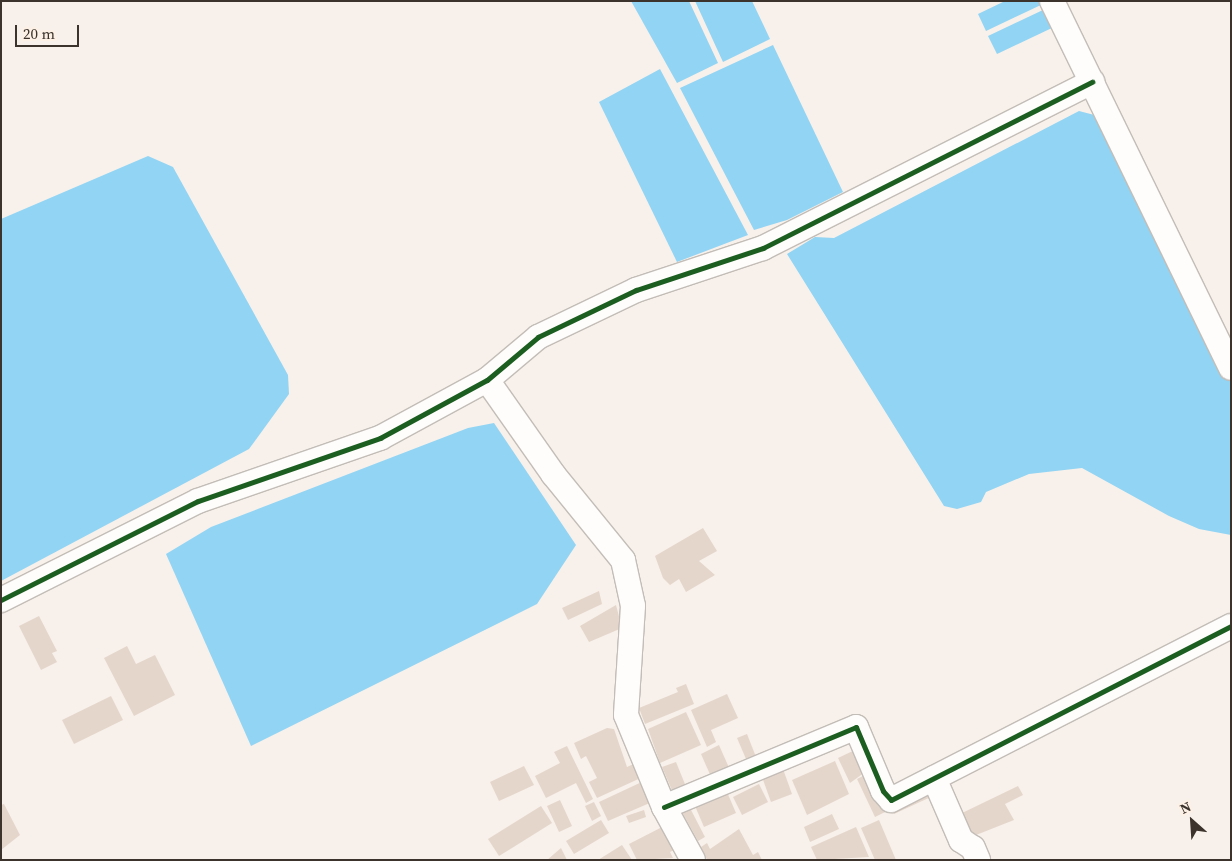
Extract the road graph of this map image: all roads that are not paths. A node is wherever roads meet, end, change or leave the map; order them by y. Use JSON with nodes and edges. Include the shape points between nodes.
{"nodes":[{"id":1,"x":1052,"y":1,"type":"edge"},
{"id":2,"x":1092,"y":82,"type":"junction"},
{"id":3,"x":1231,"y":368,"type":"edge"},
{"id":4,"x":487,"y":380,"type":"junction"},
{"id":5,"x":1,"y":600,"type":"edge"},
{"id":6,"x":1231,"y":626,"type":"edge"},
{"id":7,"x":934,"y":778,"type":"junction"},
{"id":8,"x":664,"y":807,"type":"junction"},
{"id":9,"x":693,"y":860,"type":"edge"},
{"id":10,"x":978,"y":860,"type":"edge"}],
"edges":[{"from":1,"to":2,"type":"street"},
{"from":2,"to":3,"type":"street"},
{"from":2,"to":4,"type":"street","via":[[763,248],[636,290],[538,338]]},
{"from":4,"to":5,"type":"street","via":[[380,438],[198,501]]},
{"from":4,"to":8,"type":"street","via":[[552,474],[623,560],[634,606],[626,715]]},
{"from":6,"to":7,"type":"street"},
{"from":7,"to":8,"type":"street","via":[[891,800],[883,791],[856,727]]},
{"from":7,"to":10,"type":"street","via":[[961,840],[973,848]]},
{"from":8,"to":9,"type":"street"}]}
